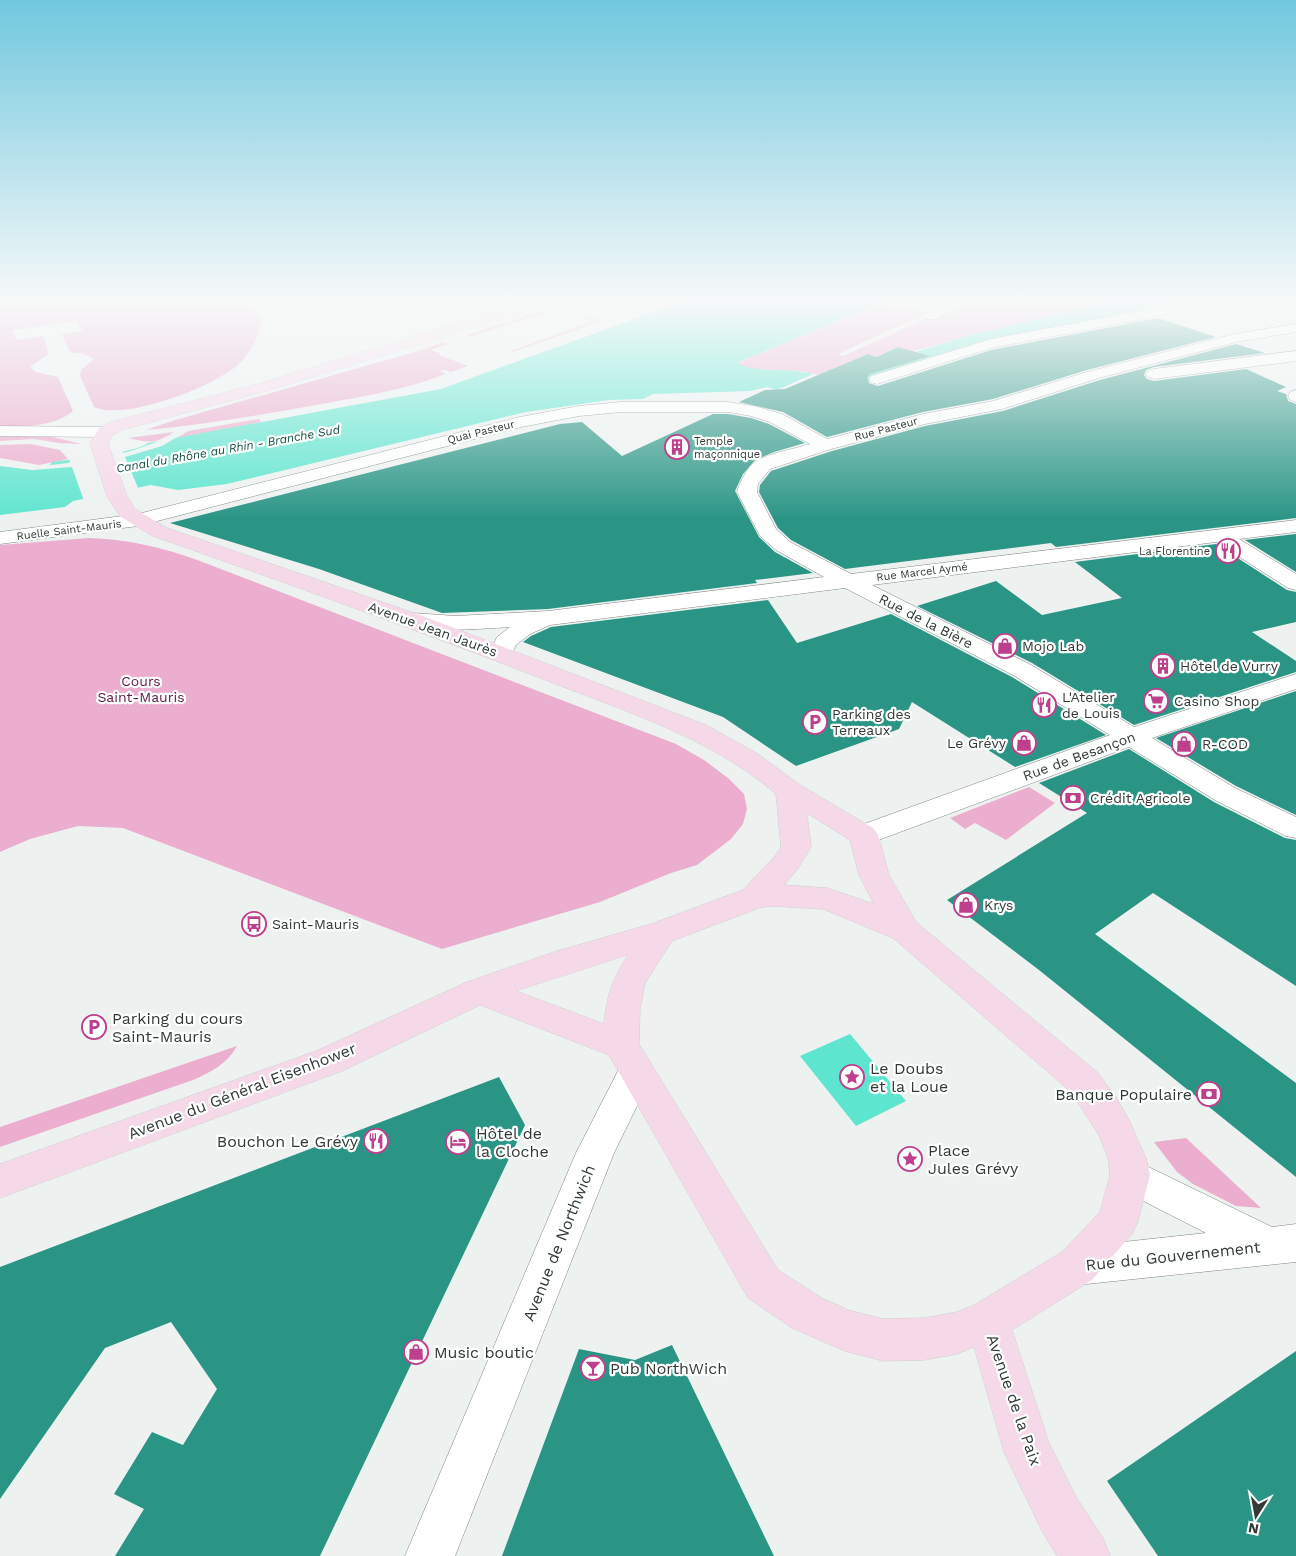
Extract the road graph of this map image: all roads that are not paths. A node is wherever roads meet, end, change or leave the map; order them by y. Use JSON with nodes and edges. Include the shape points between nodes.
{"nodes":[{"id":1,"x":302,"y":375,"type":"edge"},
{"id":2,"x":892,"y":375,"type":"edge"},
{"id":3,"x":1094,"y":375,"type":"edge"},
{"id":4,"x":1154,"y":375,"type":"edge"},
{"id":5,"x":877,"y":379,"type":"dead end"},
{"id":6,"x":1081,"y":380,"type":"junction"},
{"id":7,"x":0,"y":431,"type":"edge"},
{"id":8,"x":105,"y":432,"type":"junction"},
{"id":9,"x":825,"y":445,"type":"junction"},
{"id":10,"x":138,"y":520,"type":"junction"},
{"id":11,"x":1296,"y":526,"type":"edge"},
{"id":12,"x":1221,"y":536,"type":"junction"},
{"id":13,"x":0,"y":538,"type":"edge"},
{"id":14,"x":848,"y":581,"type":"junction"},
{"id":15,"x":1296,"y":583,"type":"edge"},
{"id":16,"x":548,"y":618,"type":"junction"},
{"id":17,"x":412,"y":620,"type":"junction"},
{"id":18,"x":501,"y":654,"type":"junction"},
{"id":19,"x":1296,"y":681,"type":"edge"},
{"id":20,"x":1130,"y":737,"type":"junction"},
{"id":21,"x":790,"y":791,"type":"junction"},
{"id":22,"x":1296,"y":829,"type":"edge"},
{"id":23,"x":863,"y":835,"type":"junction"},
{"id":24,"x":754,"y":898,"type":"junction"},
{"id":25,"x":904,"y":930,"type":"junction"},
{"id":26,"x":661,"y":933,"type":"junction"},
{"id":27,"x":479,"y":991,"type":"junction"},
{"id":28,"x":629,"y":1058,"type":"junction"},
{"id":29,"x":1130,"y":1175,"type":"junction"},
{"id":30,"x":0,"y":1181,"type":"edge"},
{"id":31,"x":1282,"y":1244,"type":"edge"},
{"id":32,"x":1077,"y":1266,"type":"junction"},
{"id":33,"x":988,"y":1322,"type":"junction"},
{"id":34,"x":430,"y":1556,"type":"edge"},
{"id":35,"x":1085,"y":1556,"type":"edge"}],
"edges":[{"from":1,"to":8,"type":"main road","via":[[129,421]]},
{"from":2,"to":5,"type":"street"},
{"from":3,"to":6,"type":"street","name":"Rue Pasteur"},
{"from":4,"to":6,"type":"street","via":[[1098,382]]},
{"from":6,"to":9,"type":"street","name":"Rue Pasteur","via":[[996,405],[923,419]]},
{"from":7,"to":8,"type":"street"},
{"from":8,"to":10,"type":"main road","name":"Avenue Jean Jaurès","via":[[99,444],[100,452],[117,496],[128,513]]},
{"from":9,"to":10,"type":"street","name":"Quai Pasteur","via":[[776,418],[741,409],[621,407],[579,411],[520,422]]},
{"from":9,"to":14,"type":"street","name":"Rue de la Bière","via":[[763,465],[747,492],[767,532],[778,542]]},
{"from":10,"to":13,"type":"street","name":"Ruelle Saint-Mauris"},
{"from":10,"to":17,"type":"main road","name":"Avenue Jean Jaurès","via":[[177,538]]},
{"from":11,"to":12,"type":"street","name":"Rue Marcel Aymé"},
{"from":12,"to":14,"type":"street","name":"Rue Marcel Aymé"},
{"from":12,"to":15,"type":"street"},
{"from":14,"to":16,"type":"street","name":"Rue Marcel Aymé"},
{"from":14,"to":20,"type":"street","name":"Rue de la Bière","via":[[1022,670]]},
{"from":16,"to":17,"type":"street","name":"Rue Marcel Aymé","via":[[456,623]]},
{"from":16,"to":18,"type":"street","name":"Rue Marcel Aymé","via":[[522,629],[505,642]]},
{"from":17,"to":18,"type":"main road","name":"Avenue Jean Jaurès"},
{"from":18,"to":21,"type":"main road","name":"Avenue Jean Jaurès","via":[[697,731],[748,760]]},
{"from":19,"to":20,"type":"street","name":"Rue de Besançon"},
{"from":20,"to":22,"type":"street","name":"Rue de la Bière","via":[[1225,794]]},
{"from":20,"to":23,"type":"street","name":"Rue de Besançon"},
{"from":21,"to":23,"type":"main road","name":"Avenue Jean Jaurès"},
{"from":21,"to":24,"type":"main road","via":[[796,846],[786,863]]},
{"from":23,"to":25,"type":"main road","via":[[874,875]]},
{"from":24,"to":25,"type":"main road","via":[[787,894],[826,899]]},
{"from":24,"to":26,"type":"main road"},
{"from":25,"to":29,"type":"main road","via":[[1084,1082],[1116,1130]]},
{"from":26,"to":27,"type":"main road","name":"Avenue du Général Eisenhower"},
{"from":26,"to":28,"type":"main road","via":[[628,984],[622,1018]]},
{"from":27,"to":28,"type":"main road"},
{"from":27,"to":30,"type":"main road","name":"Avenue du Général Eisenhower","via":[[329,1061]]},
{"from":28,"to":33,"type":"main road","via":[[763,1284],[808,1313],[845,1330],[883,1340],[957,1334]]},
{"from":28,"to":34,"type":"street","name":"Avenue de Northwich","via":[[595,1153]]},
{"from":29,"to":31,"type":"street","name":"Rue du Gouvernement"},
{"from":29,"to":32,"type":"main road","via":[[1118,1221]]},
{"from":31,"to":32,"type":"street","name":"Rue du Gouvernement"},
{"from":32,"to":33,"type":"main road"},
{"from":33,"to":35,"type":"main road","name":"Avenue de la Paix","via":[[1028,1452],[1059,1514]]}]}
